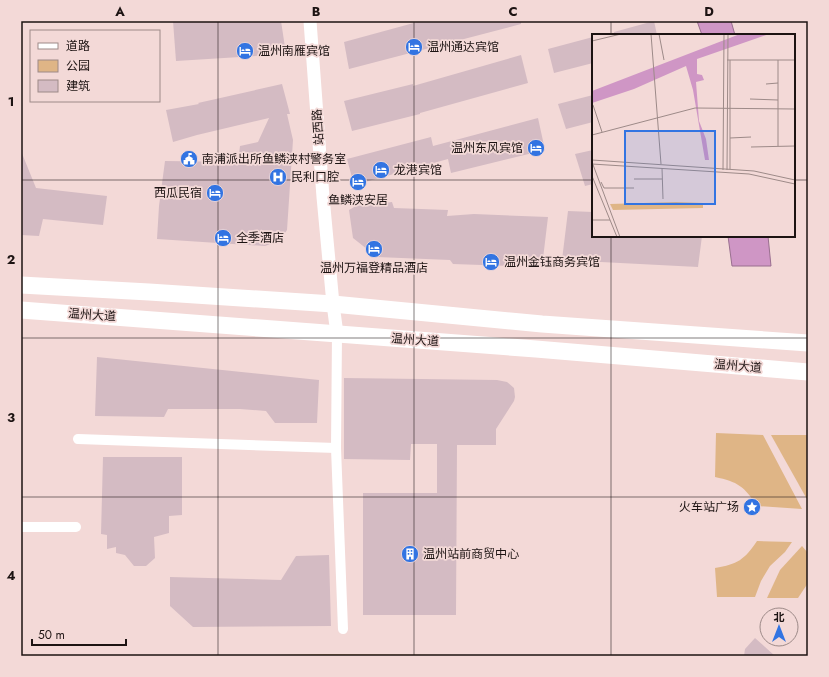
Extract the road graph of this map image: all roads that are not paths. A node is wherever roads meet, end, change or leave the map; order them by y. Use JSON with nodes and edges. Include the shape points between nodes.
{"nodes":[{"id":1,"x":310,"y":21,"type":"edge"},
{"id":2,"x":21,"y":285,"type":"edge"},
{"id":3,"x":333,"y":304,"type":"junction"},
{"id":4,"x":21,"y":310,"type":"edge"},
{"id":5,"x":337,"y":334,"type":"junction"},
{"id":6,"x":808,"y":343,"type":"edge"},
{"id":7,"x":808,"y":372,"type":"edge"},
{"id":8,"x":78,"y":439,"type":"dead end"},
{"id":9,"x":336,"y":448,"type":"junction"},
{"id":10,"x":21,"y":527,"type":"edge"},
{"id":11,"x":76,"y":527,"type":"dead end"},
{"id":12,"x":343,"y":630,"type":"dead end"}],
"edges":[{"from":1,"to":3,"type":"street","name":"站西路"},
{"from":2,"to":3,"type":"main road"},
{"from":3,"to":5,"type":"street","name":"站西路"},
{"from":3,"to":6,"type":"main road","via":[[542,324]]},
{"from":4,"to":5,"type":"main road","name":"温州大道"},
{"from":5,"to":7,"type":"main road","name":"温州大道"},
{"from":5,"to":9,"type":"street"},
{"from":8,"to":9,"type":"street"},
{"from":9,"to":12,"type":"street"},
{"from":10,"to":11,"type":"street"}]}
